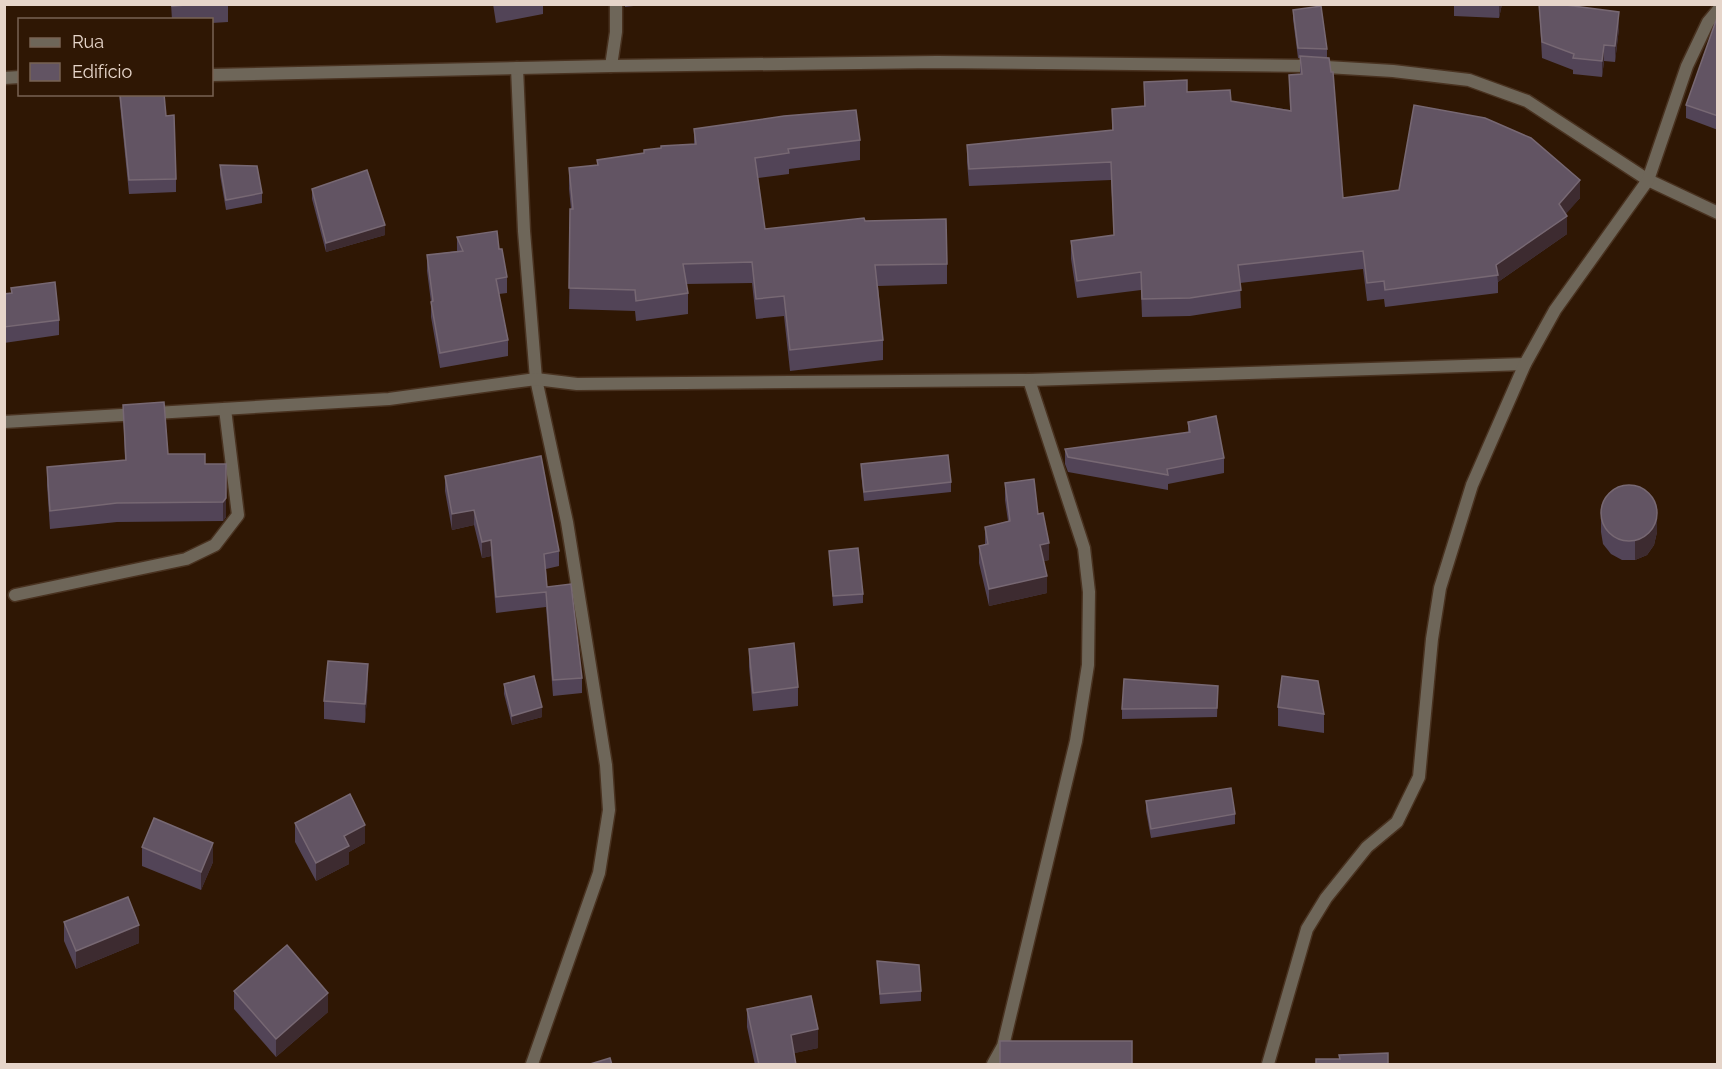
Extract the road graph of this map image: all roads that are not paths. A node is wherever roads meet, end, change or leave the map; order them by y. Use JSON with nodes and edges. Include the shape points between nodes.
{"nodes":[{"id":1,"x":616,"y":4,"type":"edge"},
{"id":2,"x":1718,"y":10,"type":"edge"},
{"id":3,"x":611,"y":66,"type":"junction"},
{"id":4,"x":517,"y":68,"type":"junction"},
{"id":5,"x":213,"y":75,"type":"edge"},
{"id":6,"x":1648,"y":180,"type":"junction"},
{"id":7,"x":1718,"y":213,"type":"edge"},
{"id":8,"x":1525,"y":364,"type":"junction"},
{"id":9,"x":536,"y":379,"type":"junction"},
{"id":10,"x":1029,"y":380,"type":"junction"},
{"id":11,"x":225,"y":409,"type":"junction"},
{"id":12,"x":4,"y":422,"type":"edge"},
{"id":13,"x":15,"y":595,"type":"dead end"},
{"id":14,"x":532,"y":1065,"type":"edge"},
{"id":15,"x":993,"y":1065,"type":"edge"},
{"id":16,"x":1268,"y":1065,"type":"edge"}],
"edges":[{"from":1,"to":3,"type":"street"},
{"from":2,"to":6,"type":"street","via":[[1687,66]]},
{"from":3,"to":4,"type":"street"},
{"from":3,"to":6,"type":"street","via":[[937,62],[1310,66],[1393,71],[1469,80],[1527,101]]},
{"from":4,"to":5,"type":"street"},
{"from":4,"to":9,"type":"street"},
{"from":6,"to":7,"type":"street"},
{"from":6,"to":8,"type":"street","via":[[1555,310]]},
{"from":8,"to":10,"type":"street"},
{"from":8,"to":16,"type":"street","via":[[1472,485],[1440,588],[1419,777],[1397,822],[1367,847],[1307,929]]},
{"from":9,"to":10,"type":"street","via":[[577,384]]},
{"from":9,"to":11,"type":"street","via":[[389,399]]},
{"from":9,"to":14,"type":"street","via":[[567,522],[606,765],[609,810],[599,873]]},
{"from":10,"to":15,"type":"street","via":[[1084,548],[1089,592],[1088,664],[1076,741],[1003,1046]]},
{"from":11,"to":12,"type":"street"},
{"from":11,"to":13,"type":"street","via":[[238,515],[215,545],[186,559]]}]}
